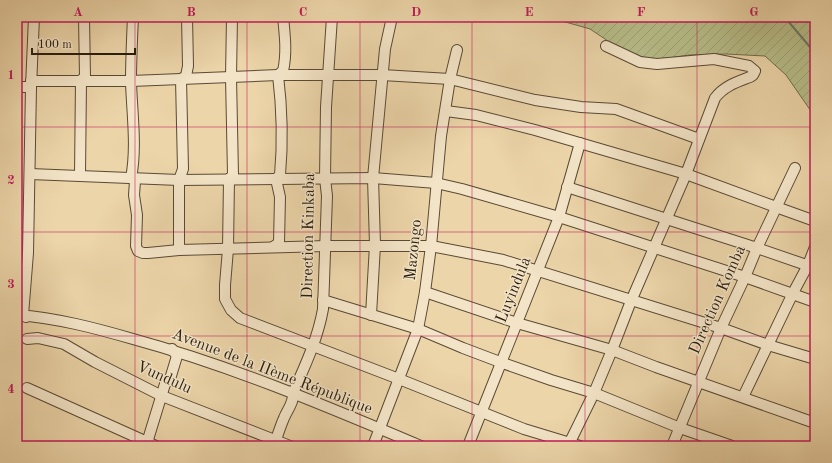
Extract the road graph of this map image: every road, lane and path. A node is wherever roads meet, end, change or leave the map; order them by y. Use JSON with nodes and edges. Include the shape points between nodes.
{"nodes":[{"id":1,"x":34,"y":17,"type":"edge"},
{"id":2,"x":84,"y":17,"type":"edge"},
{"id":3,"x":133,"y":17,"type":"edge"},
{"id":4,"x":187,"y":17,"type":"edge"},
{"id":5,"x":232,"y":17,"type":"edge"},
{"id":6,"x":283,"y":17,"type":"edge"},
{"id":7,"x":332,"y":17,"type":"edge"},
{"id":8,"x":392,"y":17,"type":"edge"},
{"id":9,"x":606,"y":46,"type":"dead end"},
{"id":10,"x":457,"y":50,"type":"dead end"},
{"id":11,"x":278,"y":74,"type":"junction"},
{"id":12,"x":382,"y":75,"type":"junction"},
{"id":13,"x":328,"y":76,"type":"junction"},
{"id":14,"x":231,"y":77,"type":"junction"},
{"id":15,"x":181,"y":79,"type":"junction"},
{"id":16,"x":81,"y":80,"type":"junction"},
{"id":17,"x":450,"y":80,"type":"junction"},
{"id":18,"x":131,"y":81,"type":"junction"},
{"id":19,"x":31,"y":84,"type":"junction"},
{"id":20,"x":17,"y":87,"type":"edge"},
{"id":21,"x":446,"y":111,"type":"junction"},
{"id":22,"x":699,"y":139,"type":"junction"},
{"id":23,"x":580,"y":143,"type":"junction"},
{"id":24,"x":795,"y":168,"type":"dead end"},
{"id":25,"x":30,"y":174,"type":"junction"},
{"id":26,"x":686,"y":174,"type":"junction"},
{"id":27,"x":80,"y":175,"type":"junction"},
{"id":28,"x":130,"y":178,"type":"junction"},
{"id":29,"x":325,"y":178,"type":"junction"},
{"id":30,"x":373,"y":178,"type":"junction"},
{"id":31,"x":229,"y":179,"type":"junction"},
{"id":32,"x":276,"y":179,"type":"junction"},
{"id":33,"x":179,"y":180,"type":"junction"},
{"id":34,"x":436,"y":183,"type":"junction"},
{"id":35,"x":567,"y":187,"type":"junction"},
{"id":36,"x":776,"y":208,"type":"junction"},
{"id":37,"x":559,"y":216,"type":"junction"},
{"id":38,"x":666,"y":219,"type":"junction"},
{"id":39,"x":815,"y":221,"type":"edge"},
{"id":40,"x":375,"y":245,"type":"junction"},
{"id":41,"x":326,"y":246,"type":"junction"},
{"id":42,"x":431,"y":246,"type":"junction"},
{"id":43,"x":815,"y":247,"type":"edge"},
{"id":44,"x":228,"y":248,"type":"junction"},
{"id":45,"x":273,"y":248,"type":"junction"},
{"id":46,"x":653,"y":248,"type":"junction"},
{"id":47,"x":757,"y":248,"type":"junction"},
{"id":48,"x":179,"y":250,"type":"junction"},
{"id":49,"x":811,"y":266,"type":"edge"},
{"id":50,"x":538,"y":271,"type":"junction"},
{"id":51,"x":746,"y":277,"type":"junction"},
{"id":52,"x":425,"y":292,"type":"junction"},
{"id":53,"x":793,"y":294,"type":"junction"},
{"id":54,"x":323,"y":300,"type":"junction"},
{"id":55,"x":631,"y":301,"type":"junction"},
{"id":56,"x":815,"y":302,"type":"edge"},
{"id":57,"x":371,"y":315,"type":"junction"},
{"id":58,"x":21,"y":316,"type":"edge"},
{"id":59,"x":517,"y":323,"type":"junction"},
{"id":60,"x":721,"y":328,"type":"junction"},
{"id":61,"x":418,"y":329,"type":"junction"},
{"id":62,"x":27,"y":339,"type":"dead end"},
{"id":63,"x":768,"y":345,"type":"junction"},
{"id":64,"x":313,"y":346,"type":"junction"},
{"id":65,"x":172,"y":349,"type":"junction"},
{"id":66,"x":612,"y":350,"type":"junction"},
{"id":67,"x":815,"y":359,"type":"edge"},
{"id":68,"x":500,"y":362,"type":"junction"},
{"id":69,"x":399,"y":379,"type":"junction"},
{"id":70,"x":698,"y":382,"type":"junction"},
{"id":71,"x":27,"y":388,"type":"dead end"},
{"id":72,"x":293,"y":394,"type":"junction"},
{"id":73,"x":594,"y":394,"type":"junction"},
{"id":74,"x":162,"y":396,"type":"junction"},
{"id":75,"x":743,"y":397,"type":"junction"},
{"id":76,"x":482,"y":412,"type":"junction"},
{"id":77,"x":815,"y":423,"type":"edge"},
{"id":78,"x":680,"y":428,"type":"junction"},
{"id":79,"x":380,"y":429,"type":"junction"},
{"id":80,"x":275,"y":443,"type":"edge"},
{"id":81,"x":569,"y":444,"type":"edge"},
{"id":82,"x":150,"y":445,"type":"edge"},
{"id":83,"x":290,"y":446,"type":"edge"},
{"id":84,"x":373,"y":446,"type":"edge"},
{"id":85,"x":421,"y":446,"type":"edge"},
{"id":86,"x":468,"y":446,"type":"edge"},
{"id":87,"x":580,"y":446,"type":"edge"},
{"id":88,"x":672,"y":446,"type":"edge"},
{"id":89,"x":732,"y":446,"type":"edge"}],
"edges":[{"from":1,"to":19,"type":"street"},
{"from":2,"to":16,"type":"street","via":[[85,77]]},
{"from":3,"to":18,"type":"street"},
{"from":4,"to":15,"type":"street","via":[[188,66],[186,76]]},
{"from":5,"to":14,"type":"street"},
{"from":6,"to":11,"type":"street","via":[[285,64],[283,71]]},
{"from":7,"to":13,"type":"street","name":"Direction Kinkaba"},
{"from":8,"to":12,"type":"street"},
{"from":9,"to":22,"type":"street","via":[[640,62],[656,64],[714,59],[750,66],[755,71],[753,75],[728,86],[715,98]]},
{"from":10,"to":17,"type":"street","name":"Mazongo"},
{"from":11,"to":13,"type":"street"},
{"from":11,"to":14,"type":"street"},
{"from":11,"to":32,"type":"street","via":[[282,107],[281,164],[280,175]]},
{"from":12,"to":13,"type":"street"},
{"from":12,"to":17,"type":"street"},
{"from":12,"to":30,"type":"street"},
{"from":13,"to":29,"type":"street","name":"Direction Kinkaba"},
{"from":14,"to":15,"type":"street"},
{"from":14,"to":31,"type":"street","via":[[233,175]]},
{"from":15,"to":18,"type":"street"},
{"from":15,"to":33,"type":"street","via":[[183,169]]},
{"from":16,"to":18,"type":"street"},
{"from":16,"to":19,"type":"street"},
{"from":16,"to":27,"type":"street"},
{"from":17,"to":21,"type":"street","name":"Mazongo"},
{"from":17,"to":22,"type":"street","via":[[535,100],[616,109]]},
{"from":18,"to":28,"type":"street","via":[[134,164]]},
{"from":19,"to":20,"type":"street"},
{"from":19,"to":25,"type":"street"},
{"from":21,"to":23,"type":"street","via":[[476,115]]},
{"from":21,"to":34,"type":"street","name":"Mazongo"},
{"from":22,"to":26,"type":"street"},
{"from":23,"to":26,"type":"street"},
{"from":23,"to":35,"type":"street","name":"Luyindula"},
{"from":24,"to":36,"type":"street","name":"Direction Komba"},
{"from":25,"to":27,"type":"street"},
{"from":25,"to":58,"type":"street","via":[[28,253]]},
{"from":26,"to":36,"type":"street"},
{"from":26,"to":38,"type":"street"},
{"from":27,"to":28,"type":"street"},
{"from":28,"to":33,"type":"street"},
{"from":28,"to":48,"type":"street","via":[[135,181],[138,251],[148,253]]},
{"from":29,"to":30,"type":"street"},
{"from":29,"to":32,"type":"street"},
{"from":29,"to":41,"type":"street","name":"Direction Kinkaba"},
{"from":30,"to":34,"type":"street"},
{"from":30,"to":40,"type":"street"},
{"from":31,"to":32,"type":"street"},
{"from":31,"to":33,"type":"street"},
{"from":31,"to":44,"type":"street"},
{"from":32,"to":45,"type":"street","via":[[280,197],[279,243]]},
{"from":33,"to":48,"type":"street"},
{"from":34,"to":37,"type":"street"},
{"from":34,"to":42,"type":"street","name":"Mazongo"},
{"from":35,"to":37,"type":"street","name":"Luyindula"},
{"from":35,"to":38,"type":"street"},
{"from":36,"to":39,"type":"street"},
{"from":36,"to":47,"type":"street","name":"Direction Komba"},
{"from":37,"to":46,"type":"street"},
{"from":37,"to":50,"type":"street","name":"Luyindula"},
{"from":38,"to":46,"type":"street"},
{"from":38,"to":47,"type":"street"},
{"from":40,"to":41,"type":"street"},
{"from":40,"to":42,"type":"street"},
{"from":40,"to":57,"type":"street"},
{"from":41,"to":45,"type":"street"},
{"from":41,"to":54,"type":"street","name":"Direction Kinkaba"},
{"from":42,"to":50,"type":"street","via":[[503,260]]},
{"from":42,"to":52,"type":"street","name":"Mazongo"},
{"from":43,"to":49,"type":"street"},
{"from":44,"to":45,"type":"street"},
{"from":44,"to":48,"type":"street"},
{"from":44,"to":64,"type":"street","via":[[225,286],[226,299],[231,310],[240,318]]},
{"from":46,"to":51,"type":"street"},
{"from":46,"to":55,"type":"street"},
{"from":47,"to":49,"type":"street"},
{"from":47,"to":51,"type":"street","name":"Direction Komba"},
{"from":49,"to":53,"type":"street"},
{"from":50,"to":55,"type":"street"},
{"from":50,"to":59,"type":"street","name":"Luyindula"},
{"from":51,"to":53,"type":"street"},
{"from":51,"to":60,"type":"street","name":"Direction Komba"},
{"from":52,"to":59,"type":"street"},
{"from":52,"to":61,"type":"street","name":"Mazongo"},
{"from":53,"to":56,"type":"street"},
{"from":53,"to":63,"type":"street"},
{"from":54,"to":57,"type":"street"},
{"from":54,"to":64,"type":"street","name":"Direction Kinkaba","via":[[320,324]]},
{"from":55,"to":60,"type":"street"},
{"from":55,"to":66,"type":"street"},
{"from":57,"to":61,"type":"street"},
{"from":58,"to":65,"type":"street","name":"Avenue de la IIème République","via":[[74,323]]},
{"from":59,"to":66,"type":"street"},
{"from":59,"to":68,"type":"street","name":"Luyindula"},
{"from":60,"to":63,"type":"street"},
{"from":60,"to":70,"type":"street","name":"Direction Komba"},
{"from":61,"to":68,"type":"street"},
{"from":61,"to":69,"type":"street","name":"Mazongo"},
{"from":62,"to":74,"type":"street","name":"Vundulu","via":[[38,338],[64,344]]},
{"from":63,"to":67,"type":"street"},
{"from":63,"to":75,"type":"street"},
{"from":64,"to":69,"type":"street"},
{"from":64,"to":72,"type":"street","name":"Direction Kinkaba"},
{"from":65,"to":72,"type":"street","name":"Avenue de la IIème République"},
{"from":65,"to":74,"type":"street","via":[[177,356]]},
{"from":66,"to":70,"type":"street"},
{"from":66,"to":73,"type":"street"},
{"from":68,"to":73,"type":"street"},
{"from":68,"to":76,"type":"street","name":"Luyindula"},
{"from":69,"to":76,"type":"street"},
{"from":69,"to":79,"type":"street","name":"Mazongo"},
{"from":70,"to":75,"type":"street"},
{"from":70,"to":78,"type":"street","name":"Direction Komba"},
{"from":71,"to":82,"type":"street"},
{"from":72,"to":79,"type":"street","name":"Avenue de la IIème République"},
{"from":72,"to":80,"type":"street","name":"Direction Kinkaba"},
{"from":73,"to":78,"type":"street"},
{"from":73,"to":81,"type":"street"},
{"from":74,"to":80,"type":"street","name":"Vundulu"},
{"from":74,"to":82,"type":"street"},
{"from":75,"to":77,"type":"street"},
{"from":76,"to":81,"type":"street"},
{"from":76,"to":86,"type":"street","name":"Luyindula"},
{"from":78,"to":88,"type":"street","name":"Direction Komba"},
{"from":78,"to":89,"type":"street"},
{"from":79,"to":84,"type":"street","name":"Mazongo"},
{"from":79,"to":85,"type":"street","name":"Avenue de la IIème République"},
{"from":80,"to":83,"type":"street","name":"Vundulu"},
{"from":81,"to":87,"type":"street"}]}
